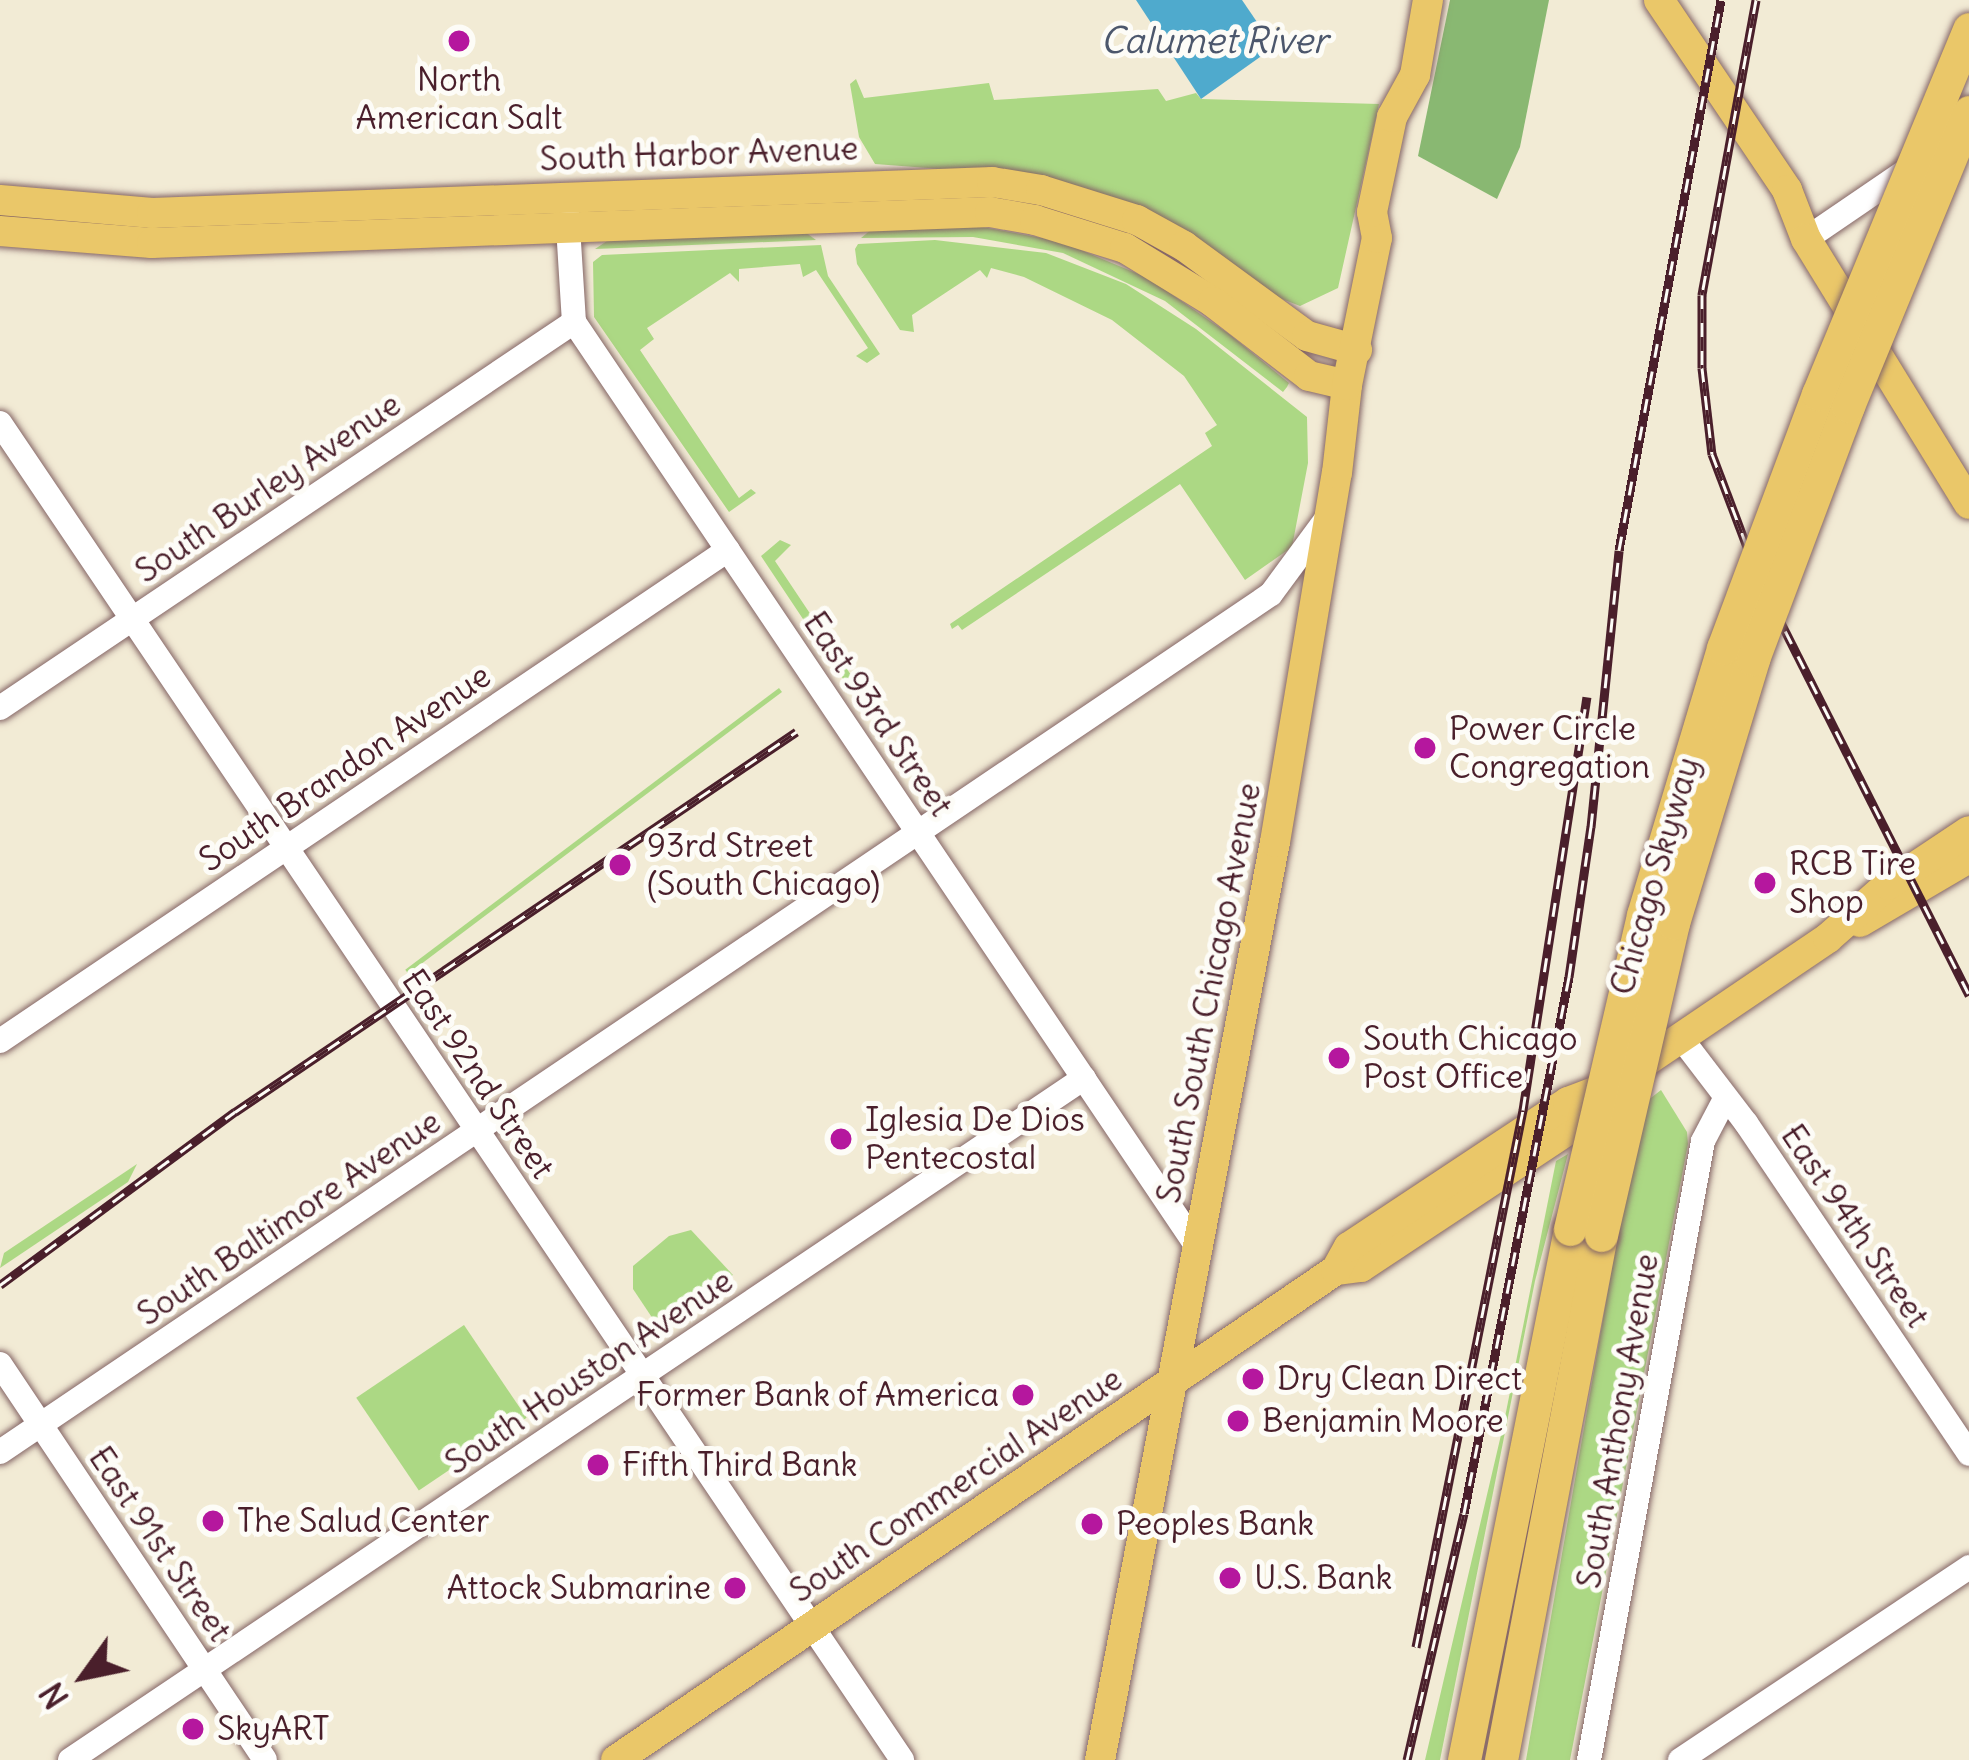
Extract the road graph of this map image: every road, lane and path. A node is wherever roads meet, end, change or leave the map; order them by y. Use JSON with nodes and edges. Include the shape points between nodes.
{"nodes":[{"id":1,"x":1428,"y":0,"type":"edge"},
{"id":2,"x":1441,"y":0,"type":"edge"},
{"id":3,"x":1635,"y":0,"type":"edge"},
{"id":4,"x":1658,"y":0,"type":"edge"},
{"id":5,"x":1969,"y":29,"type":"edge"},
{"id":6,"x":1409,"y":84,"type":"junction"},
{"id":7,"x":1969,"y":112,"type":"edge"},
{"id":8,"x":1969,"y":128,"type":"edge"},
{"id":9,"x":0,"y":200,"type":"edge"},
{"id":10,"x":567,"y":210,"type":"junction"},
{"id":11,"x":0,"y":231,"type":"edge"},
{"id":12,"x":1806,"y":239,"type":"junction"},
{"id":13,"x":574,"y":322,"type":"junction"},
{"id":14,"x":1357,"y":350,"type":"junction"},
{"id":15,"x":1347,"y":386,"type":"junction"},
{"id":16,"x":0,"y":423,"type":"edge"},
{"id":17,"x":1966,"y":493,"type":"edge"},
{"id":18,"x":1331,"y":511,"type":"junction"},
{"id":19,"x":728,"y":550,"type":"junction"},
{"id":20,"x":1271,"y":594,"type":"junction"},
{"id":21,"x":1314,"y":613,"type":"junction"},
{"id":22,"x":132,"y":620,"type":"junction"},
{"id":23,"x":0,"y":708,"type":"edge"},
{"id":24,"x":1969,"y":831,"type":"edge"},
{"id":25,"x":918,"y":832,"type":"junction"},
{"id":26,"x":286,"y":848,"type":"junction"},
{"id":27,"x":1969,"y":858,"type":"edge"},
{"id":28,"x":1828,"y":938,"type":"junction"},
{"id":29,"x":1681,"y":1038,"type":"junction"},
{"id":30,"x":0,"y":1041,"type":"edge"},
{"id":31,"x":1084,"y":1078,"type":"junction"},
{"id":32,"x":1725,"y":1099,"type":"junction"},
{"id":33,"x":477,"y":1132,"type":"junction"},
{"id":34,"x":1585,"y":1232,"type":"junction"},
{"id":35,"x":1198,"y":1248,"type":"junction"},
{"id":36,"x":0,"y":1364,"type":"edge"},
{"id":37,"x":642,"y":1377,"type":"junction"},
{"id":38,"x":1176,"y":1378,"type":"junction"},
{"id":39,"x":41,"y":1425,"type":"junction"},
{"id":40,"x":0,"y":1452,"type":"edge"},
{"id":41,"x":1969,"y":1454,"type":"edge"},
{"id":42,"x":1969,"y":1567,"type":"edge"},
{"id":43,"x":811,"y":1628,"type":"junction"},
{"id":44,"x":205,"y":1669,"type":"junction"},
{"id":45,"x":70,"y":1760,"type":"edge"},
{"id":46,"x":265,"y":1760,"type":"edge"},
{"id":47,"x":616,"y":1760,"type":"edge"},
{"id":48,"x":902,"y":1760,"type":"edge"},
{"id":49,"x":1100,"y":1760,"type":"edge"},
{"id":50,"x":1464,"y":1760,"type":"edge"},
{"id":51,"x":1501,"y":1760,"type":"edge"},
{"id":52,"x":1589,"y":1760,"type":"edge"},
{"id":53,"x":1680,"y":1760,"type":"edge"}],
"edges":[{"from":1,"to":6,"type":"main road","name":"South South Chicago Avenue"},
{"from":2,"to":6,"type":"main road","via":[[1427,64]]},
{"from":3,"to":12,"type":"main road","via":[[1773,205]]},
{"from":4,"to":12,"type":"main road","via":[[1786,190]]},
{"from":5,"to":34,"type":"highway","name":"Chicago Skyway","bridge":true,"via":[[1723,648],[1642,915]]},
{"from":6,"to":14,"type":"main road","name":"South South Chicago Avenue"},
{"from":7,"to":34,"type":"highway","name":"Chicago Skyway","bridge":true,"via":[[1746,681]]},
{"from":8,"to":12,"type":"street"},
{"from":9,"to":10,"type":"main road","name":"South Harbor Avenue","via":[[152,213]]},
{"from":10,"to":11,"type":"main road","name":"South Harbor Avenue","via":[[152,243]]},
{"from":10,"to":13,"type":"street","name":"East 93rd Street"},
{"from":10,"to":14,"type":"main road","name":"South Harbor Avenue","via":[[928,181],[1041,190],[1137,220],[1306,336]]},
{"from":10,"to":15,"type":"main road","name":"South Harbor Avenue","via":[[929,211],[1035,220],[1125,248],[1309,376]]},
{"from":12,"to":17,"type":"main road"},
{"from":13,"to":19,"type":"street","name":"East 93rd Street"},
{"from":13,"to":22,"type":"street","name":"South Burley Avenue"},
{"from":14,"to":15,"type":"main road","name":"South South Chicago Avenue"},
{"from":15,"to":18,"type":"main road","name":"South South Chicago Avenue"},
{"from":16,"to":22,"type":"street","name":"East 92nd Street"},
{"from":18,"to":20,"type":"street","name":"South Baltimore Avenue"},
{"from":18,"to":21,"type":"main road","name":"South South Chicago Avenue"},
{"from":19,"to":25,"type":"street","name":"East 93rd Street"},
{"from":19,"to":26,"type":"street","name":"South Brandon Avenue"},
{"from":20,"to":21,"type":"street"},
{"from":20,"to":25,"type":"street","name":"South Baltimore Avenue"},
{"from":21,"to":35,"type":"main road","name":"South South Chicago Avenue"},
{"from":22,"to":23,"type":"street","name":"South Burley Avenue"},
{"from":22,"to":26,"type":"street","name":"East 92nd Street"},
{"from":24,"to":28,"type":"main road","name":"South Commercial Avenue"},
{"from":25,"to":31,"type":"street","name":"East 93rd Street"},
{"from":25,"to":33,"type":"street","name":"South Baltimore Avenue"},
{"from":26,"to":30,"type":"street","name":"South Brandon Avenue"},
{"from":26,"to":33,"type":"street","name":"East 92nd Street"},
{"from":27,"to":28,"type":"main road","name":"South Commercial Avenue"},
{"from":28,"to":29,"type":"main road","name":"South Commercial Avenue"},
{"from":29,"to":32,"type":"street","name":"East 94th Street"},
{"from":29,"to":38,"type":"main road","name":"South Commercial Avenue","via":[[1608,1087],[1568,1102],[1349,1247],[1336,1270]]},
{"from":31,"to":35,"type":"street","name":"East 93rd Street"},
{"from":31,"to":37,"type":"street","name":"South Houston Avenue"},
{"from":32,"to":41,"type":"street","name":"East 94th Street"},
{"from":32,"to":52,"type":"street","name":"South Anthony Avenue","via":[[1702,1141]]},
{"from":33,"to":37,"type":"street","name":"East 92nd Street"},
{"from":33,"to":39,"type":"street","name":"South Baltimore Avenue"},
{"from":34,"to":50,"type":"highway","name":"Chicago Skyway"},
{"from":34,"to":51,"type":"highway","name":"Chicago Skyway"},
{"from":35,"to":38,"type":"main road","name":"South South Chicago Avenue"},
{"from":36,"to":39,"type":"street","name":"East 91st Street"},
{"from":37,"to":43,"type":"street","name":"East 92nd Street"},
{"from":37,"to":44,"type":"street","name":"South Houston Avenue"},
{"from":38,"to":43,"type":"main road","name":"South Commercial Avenue"},
{"from":38,"to":49,"type":"main road","name":"South South Chicago Avenue"},
{"from":39,"to":40,"type":"street","name":"South Baltimore Avenue"},
{"from":39,"to":44,"type":"street","name":"East 91st Street"},
{"from":42,"to":53,"type":"street"},
{"from":43,"to":47,"type":"main road","name":"South Commercial Avenue"},
{"from":43,"to":48,"type":"street","name":"East 92nd Street"},
{"from":44,"to":45,"type":"street","name":"South Houston Avenue"},
{"from":44,"to":46,"type":"street","name":"East 91st Street"}]}
